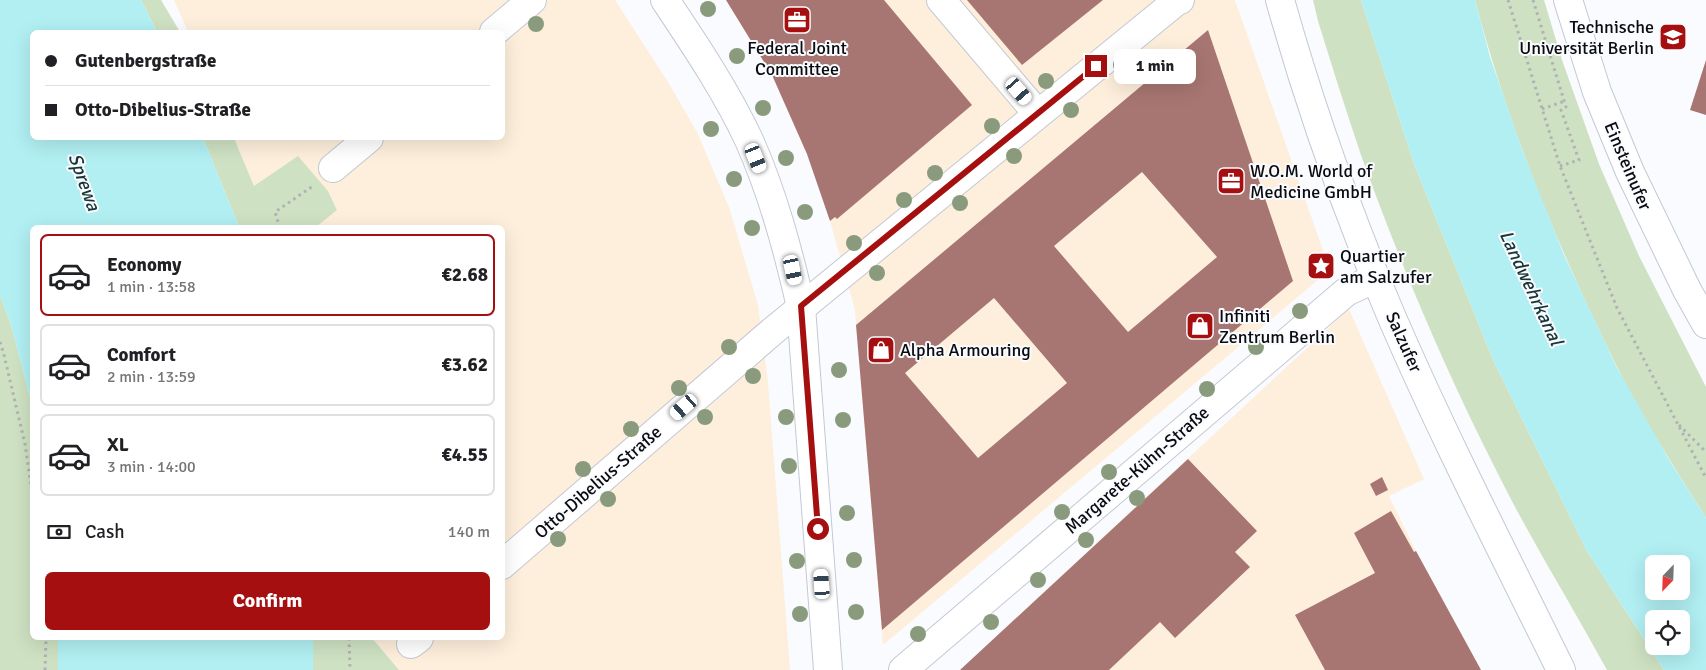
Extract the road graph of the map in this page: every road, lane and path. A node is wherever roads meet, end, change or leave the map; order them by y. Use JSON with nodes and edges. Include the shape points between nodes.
{"nodes":[{"id":1,"x":532,"y":0,"type":"edge"},
{"id":2,"x":665,"y":0,"type":"edge"},
{"id":3,"x":941,"y":0,"type":"edge"},
{"id":4,"x":1180,"y":0,"type":"edge"},
{"id":5,"x":1280,"y":0,"type":"edge"},
{"id":6,"x":1508,"y":0,"type":"edge"},
{"id":7,"x":1533,"y":0,"type":"edge"},
{"id":8,"x":1568,"y":0,"type":"edge"},
{"id":9,"x":496,"y":30,"type":"edge"},
{"id":10,"x":1564,"y":102,"type":"junction"},
{"id":11,"x":1542,"y":109,"type":"junction"},
{"id":12,"x":1037,"y":114,"type":"junction"},
{"id":13,"x":367,"y":140,"type":"edge"},
{"id":14,"x":1560,"y":166,"type":"junction"},
{"id":15,"x":334,"y":168,"type":"joint"},
{"id":16,"x":279,"y":225,"type":"edge"},
{"id":17,"x":1376,"y":278,"type":"junction"},
{"id":18,"x":801,"y":306,"type":"junction"},
{"id":19,"x":1706,"y":324,"type":"edge"},
{"id":20,"x":0,"y":342,"type":"edge"},
{"id":21,"x":1677,"y":422,"type":"junction"},
{"id":22,"x":1706,"y":452,"type":"edge"},
{"id":23,"x":30,"y":478,"type":"edge"},
{"id":24,"x":1706,"y":478,"type":"edge"},
{"id":25,"x":505,"y":562,"type":"edge"},
{"id":26,"x":46,"y":640,"type":"edge"},
{"id":27,"x":349,"y":640,"type":"edge"},
{"id":28,"x":45,"y":670,"type":"edge"},
{"id":29,"x":350,"y":670,"type":"edge"},
{"id":30,"x":828,"y":670,"type":"edge"},
{"id":31,"x":903,"y":670,"type":"edge"},
{"id":32,"x":1560,"y":670,"type":"edge"}],
"edges":[{"from":1,"to":9,"type":"street"},
{"from":2,"to":18,"type":"street","via":[[718,82],[749,140],[778,217]]},
{"from":3,"to":12,"type":"street"},
{"from":4,"to":12,"type":"street","name":"Otto-Dibelius-Straße"},
{"from":5,"to":17,"type":"street","name":"Salzufer","via":[[1325,146]]},
{"from":6,"to":11,"type":"path"},
{"from":7,"to":10,"type":"path"},
{"from":8,"to":19,"type":"street","name":"Einsteinufer","via":[[1597,92],[1630,172]]},
{"from":10,"to":11,"type":"path"},
{"from":10,"to":14,"type":"path","via":[[1566,108],[1561,110],[1579,160]]},
{"from":11,"to":14,"type":"path"},
{"from":12,"to":18,"type":"street","name":"Otto-Dibelius-Straße"},
{"from":13,"to":15,"type":"street"},
{"from":14,"to":21,"type":"path","via":[[1617,308]]},
{"from":15,"to":16,"type":"path","via":[[275,212]]},
{"from":17,"to":31,"type":"street","name":"Margarete-Kühn-Straße","via":[[1346,292]]},
{"from":17,"to":32,"type":"street","name":"Salzufer","via":[[1463,472]]},
{"from":18,"to":25,"type":"street","name":"Otto-Dibelius-Straße"},
{"from":18,"to":30,"type":"street"},
{"from":20,"to":23,"type":"path"},
{"from":21,"to":22,"type":"path"},
{"from":21,"to":24,"type":"path"},
{"from":26,"to":28,"type":"path"},
{"from":27,"to":29,"type":"path"}]}
